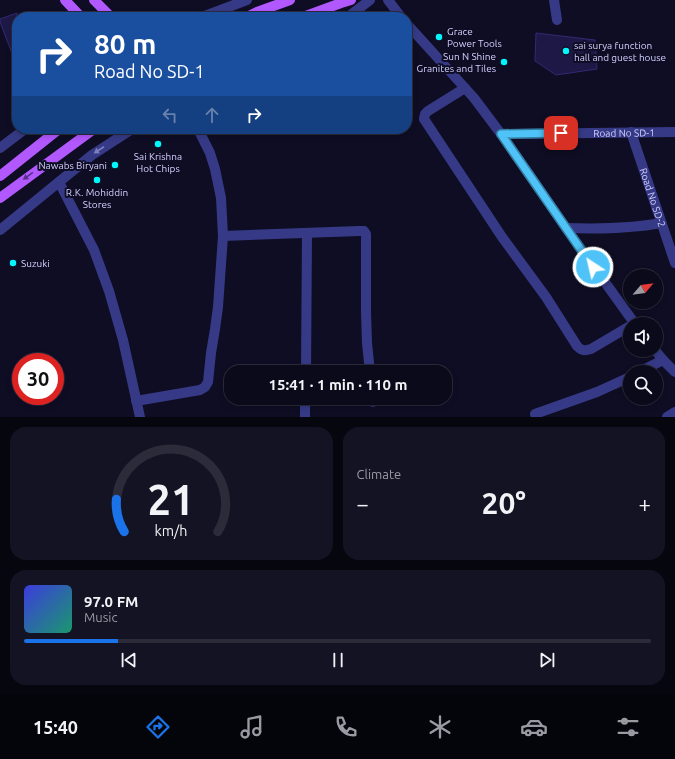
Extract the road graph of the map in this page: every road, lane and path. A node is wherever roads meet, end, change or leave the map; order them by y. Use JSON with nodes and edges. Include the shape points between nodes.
{"nodes":[{"id":1,"x":65,"y":0,"type":"edge"},
{"id":2,"x":94,"y":0,"type":"edge"},
{"id":3,"x":247,"y":0,"type":"edge"},
{"id":4,"x":290,"y":0,"type":"edge"},
{"id":5,"x":351,"y":0,"type":"edge"},
{"id":6,"x":370,"y":0,"type":"edge"},
{"id":7,"x":388,"y":0,"type":"edge"},
{"id":8,"x":554,"y":0,"type":"edge"},
{"id":9,"x":76,"y":12,"type":"edge"},
{"id":10,"x":106,"y":12,"type":"edge"},
{"id":11,"x":215,"y":12,"type":"edge"},
{"id":12,"x":257,"y":12,"type":"edge"},
{"id":13,"x":317,"y":12,"type":"edge"},
{"id":14,"x":354,"y":12,"type":"edge"},
{"id":15,"x":397,"y":12,"type":"edge"},
{"id":16,"x":556,"y":20,"type":"dead end"},
{"id":17,"x":412,"y":30,"type":"edge"},
{"id":18,"x":465,"y":88,"type":"junction"},
{"id":19,"x":631,"y":132,"type":"junction"},
{"id":20,"x":675,"y":132,"type":"edge"},
{"id":21,"x":18,"y":134,"type":"edge"},
{"id":22,"x":53,"y":134,"type":"edge"},
{"id":23,"x":87,"y":134,"type":"edge"},
{"id":24,"x":124,"y":134,"type":"edge"},
{"id":25,"x":200,"y":134,"type":"edge"},
{"id":26,"x":501,"y":134,"type":"junction"},
{"id":27,"x":0,"y":148,"type":"edge"},
{"id":28,"x":0,"y":176,"type":"edge"},
{"id":29,"x":59,"y":182,"type":"junction"},
{"id":30,"x":0,"y":198,"type":"edge"},
{"id":31,"x":661,"y":223,"type":"junction"},
{"id":32,"x":566,"y":228,"type":"junction"},
{"id":33,"x":0,"y":230,"type":"edge"},
{"id":34,"x":307,"y":233,"type":"junction"},
{"id":35,"x":223,"y":236,"type":"junction"},
{"id":36,"x":675,"y":263,"type":"edge"},
{"id":37,"x":628,"y":317,"type":"edge"},
{"id":38,"x":623,"y":330,"type":"edge"},
{"id":39,"x":661,"y":357,"type":"edge"},
{"id":40,"x":663,"y":360,"type":"junction"},
{"id":41,"x":306,"y":365,"type":"edge"},
{"id":42,"x":369,"y":365,"type":"edge"},
{"id":43,"x":653,"y":365,"type":"edge"},
{"id":44,"x":675,"y":372,"type":"edge"},
{"id":45,"x":623,"y":380,"type":"edge"},
{"id":46,"x":136,"y":401,"type":"junction"},
{"id":47,"x":305,"y":405,"type":"edge"},
{"id":48,"x":675,"y":412,"type":"edge"},
{"id":49,"x":535,"y":414,"type":"dead end"},
{"id":50,"x":140,"y":417,"type":"edge"},
{"id":51,"x":305,"y":417,"type":"edge"},
{"id":52,"x":667,"y":417,"type":"edge"}],
"edges":[{"from":1,"to":9,"type":"main road"},
{"from":2,"to":10,"type":"main road"},
{"from":3,"to":11,"type":"street"},
{"from":4,"to":12,"type":"main road"},
{"from":5,"to":13,"type":"main road"},
{"from":6,"to":14,"type":"street"},
{"from":7,"to":15,"type":"street"},
{"from":8,"to":16,"type":"street"},
{"from":17,"to":18,"type":"street"},
{"from":18,"to":26,"type":"street"},
{"from":18,"to":38,"type":"street","via":[[424,114],[424,119],[577,346],[586,351]]},
{"from":19,"to":20,"type":"street","name":"Road No SD-1"},
{"from":19,"to":26,"type":"street","name":"Road No SD-1"},
{"from":19,"to":31,"type":"street","name":"Road No SD-2"},
{"from":21,"to":27,"type":"street"},
{"from":22,"to":28,"type":"main road"},
{"from":23,"to":30,"type":"main road","one_way":true},
{"from":24,"to":29,"type":"street","one_way":true,"via":[[92,155]]},
{"from":25,"to":35,"type":"street","via":[[215,169],[221,198]]},
{"from":26,"to":32,"type":"street"},
{"from":29,"to":33,"type":"street"},
{"from":29,"to":46,"type":"street","via":[[94,250],[109,291]]},
{"from":31,"to":32,"type":"street","via":[[631,228]]},
{"from":31,"to":36,"type":"street","name":"Road No SD-2"},
{"from":32,"to":37,"type":"street"},
{"from":34,"to":35,"type":"street"},
{"from":34,"to":41,"type":"street"},
{"from":34,"to":42,"type":"street","via":[[364,231],[366,234]]},
{"from":35,"to":46,"type":"street","via":[[218,308],[208,382],[200,390]]},
{"from":39,"to":40,"type":"street"},
{"from":40,"to":43,"type":"street"},
{"from":40,"to":44,"type":"street"},
{"from":45,"to":49,"type":"street"},
{"from":46,"to":50,"type":"street"},
{"from":47,"to":51,"type":"street"},
{"from":48,"to":52,"type":"street"}]}
